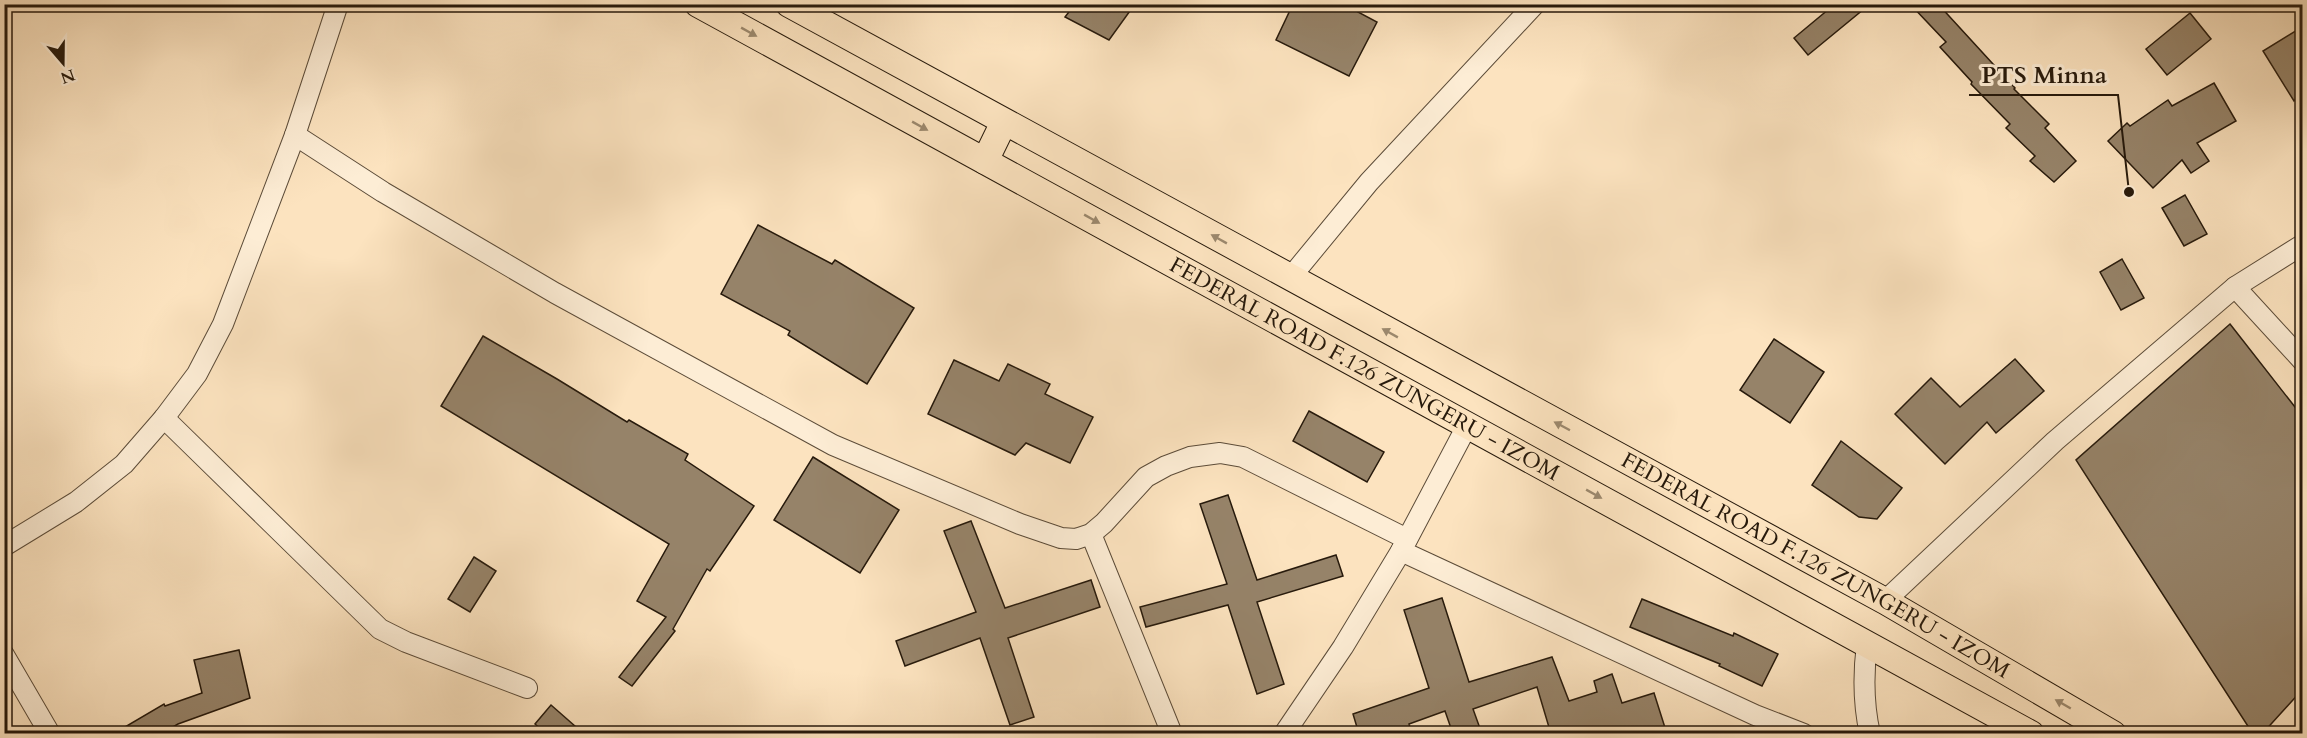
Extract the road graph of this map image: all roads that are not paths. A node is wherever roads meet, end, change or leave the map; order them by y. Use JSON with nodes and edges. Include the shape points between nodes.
{"nodes":[{"id":1,"x":338,"y":4,"type":"edge"},
{"id":2,"x":698,"y":4,"type":"edge"},
{"id":3,"x":789,"y":4,"type":"edge"},
{"id":4,"x":1535,"y":4,"type":"edge"},
{"id":5,"x":1004,"y":122,"type":"junction"},
{"id":6,"x":295,"y":135,"type":"junction"},
{"id":7,"x":985,"y":161,"type":"junction"},
{"id":8,"x":2302,"y":245,"type":"edge"},
{"id":9,"x":1290,"y":278,"type":"junction"},
{"id":10,"x":2235,"y":287,"type":"junction"},
{"id":11,"x":2302,"y":360,"type":"edge"},
{"id":12,"x":164,"y":418,"type":"junction"},
{"id":13,"x":1468,"y":424,"type":"junction"},
{"id":14,"x":1091,"y":534,"type":"junction"},
{"id":15,"x":1404,"y":545,"type":"junction"},
{"id":16,"x":4,"y":546,"type":"edge"},
{"id":17,"x":1885,"y":601,"type":"junction"},
{"id":18,"x":1867,"y":644,"type":"junction"},
{"id":19,"x":4,"y":655,"type":"edge"},
{"id":20,"x":527,"y":688,"type":"dead end"},
{"id":21,"x":50,"y":734,"type":"edge"},
{"id":22,"x":1172,"y":734,"type":"edge"},
{"id":23,"x":1284,"y":734,"type":"edge"},
{"id":24,"x":1804,"y":734,"type":"edge"},
{"id":25,"x":1870,"y":734,"type":"edge"},
{"id":26,"x":2031,"y":734,"type":"edge"},
{"id":27,"x":2113,"y":734,"type":"edge"}],
"edges":[{"from":1,"to":6,"type":"street"},
{"from":2,"to":7,"type":"main road","name":"FEDERAL ROAD F.126 ZUNGERU - IZOM","one_way":true},
{"from":3,"to":5,"type":"main road","name":"FEDERAL ROAD F.126 ZUNGERU - IZOM"},
{"from":4,"to":9,"type":"street","via":[[1369,182]]},
{"from":5,"to":7,"type":"main road"},
{"from":9,"to":5,"type":"main road","name":"FEDERAL ROAD F.126 ZUNGERU - IZOM","one_way":true},
{"from":6,"to":12,"type":"street","via":[[224,324],[197,374]]},
{"from":6,"to":14,"type":"street","via":[[383,192],[555,293],[833,445],[1060,538],[1076,539]]},
{"from":7,"to":13,"type":"main road","name":"FEDERAL ROAD F.126 ZUNGERU - IZOM","one_way":true},
{"from":8,"to":10,"type":"street"},
{"from":17,"to":9,"type":"main road","name":"FEDERAL ROAD F.126 ZUNGERU - IZOM","one_way":true},
{"from":10,"to":11,"type":"street"},
{"from":10,"to":17,"type":"street","via":[[2055,441]]},
{"from":12,"to":16,"type":"street","via":[[124,464],[76,502]]},
{"from":12,"to":20,"type":"street","via":[[380,629]]},
{"from":13,"to":15,"type":"street"},
{"from":13,"to":18,"type":"main road","name":"FEDERAL ROAD F.126 ZUNGERU - IZOM","one_way":true},
{"from":14,"to":15,"type":"street","via":[[1146,477],[1190,458],[1220,453],[1244,457]]},
{"from":14,"to":22,"type":"street"},
{"from":15,"to":23,"type":"street","via":[[1343,647]]},
{"from":15,"to":24,"type":"street","via":[[1713,696]]},
{"from":27,"to":17,"type":"main road","name":"FEDERAL ROAD F.126 ZUNGERU - IZOM","one_way":true},
{"from":18,"to":25,"type":"street","via":[[1864,709]]},
{"from":18,"to":26,"type":"main road","name":"FEDERAL ROAD F.126 ZUNGERU - IZOM"},
{"from":19,"to":21,"type":"street"}]}
